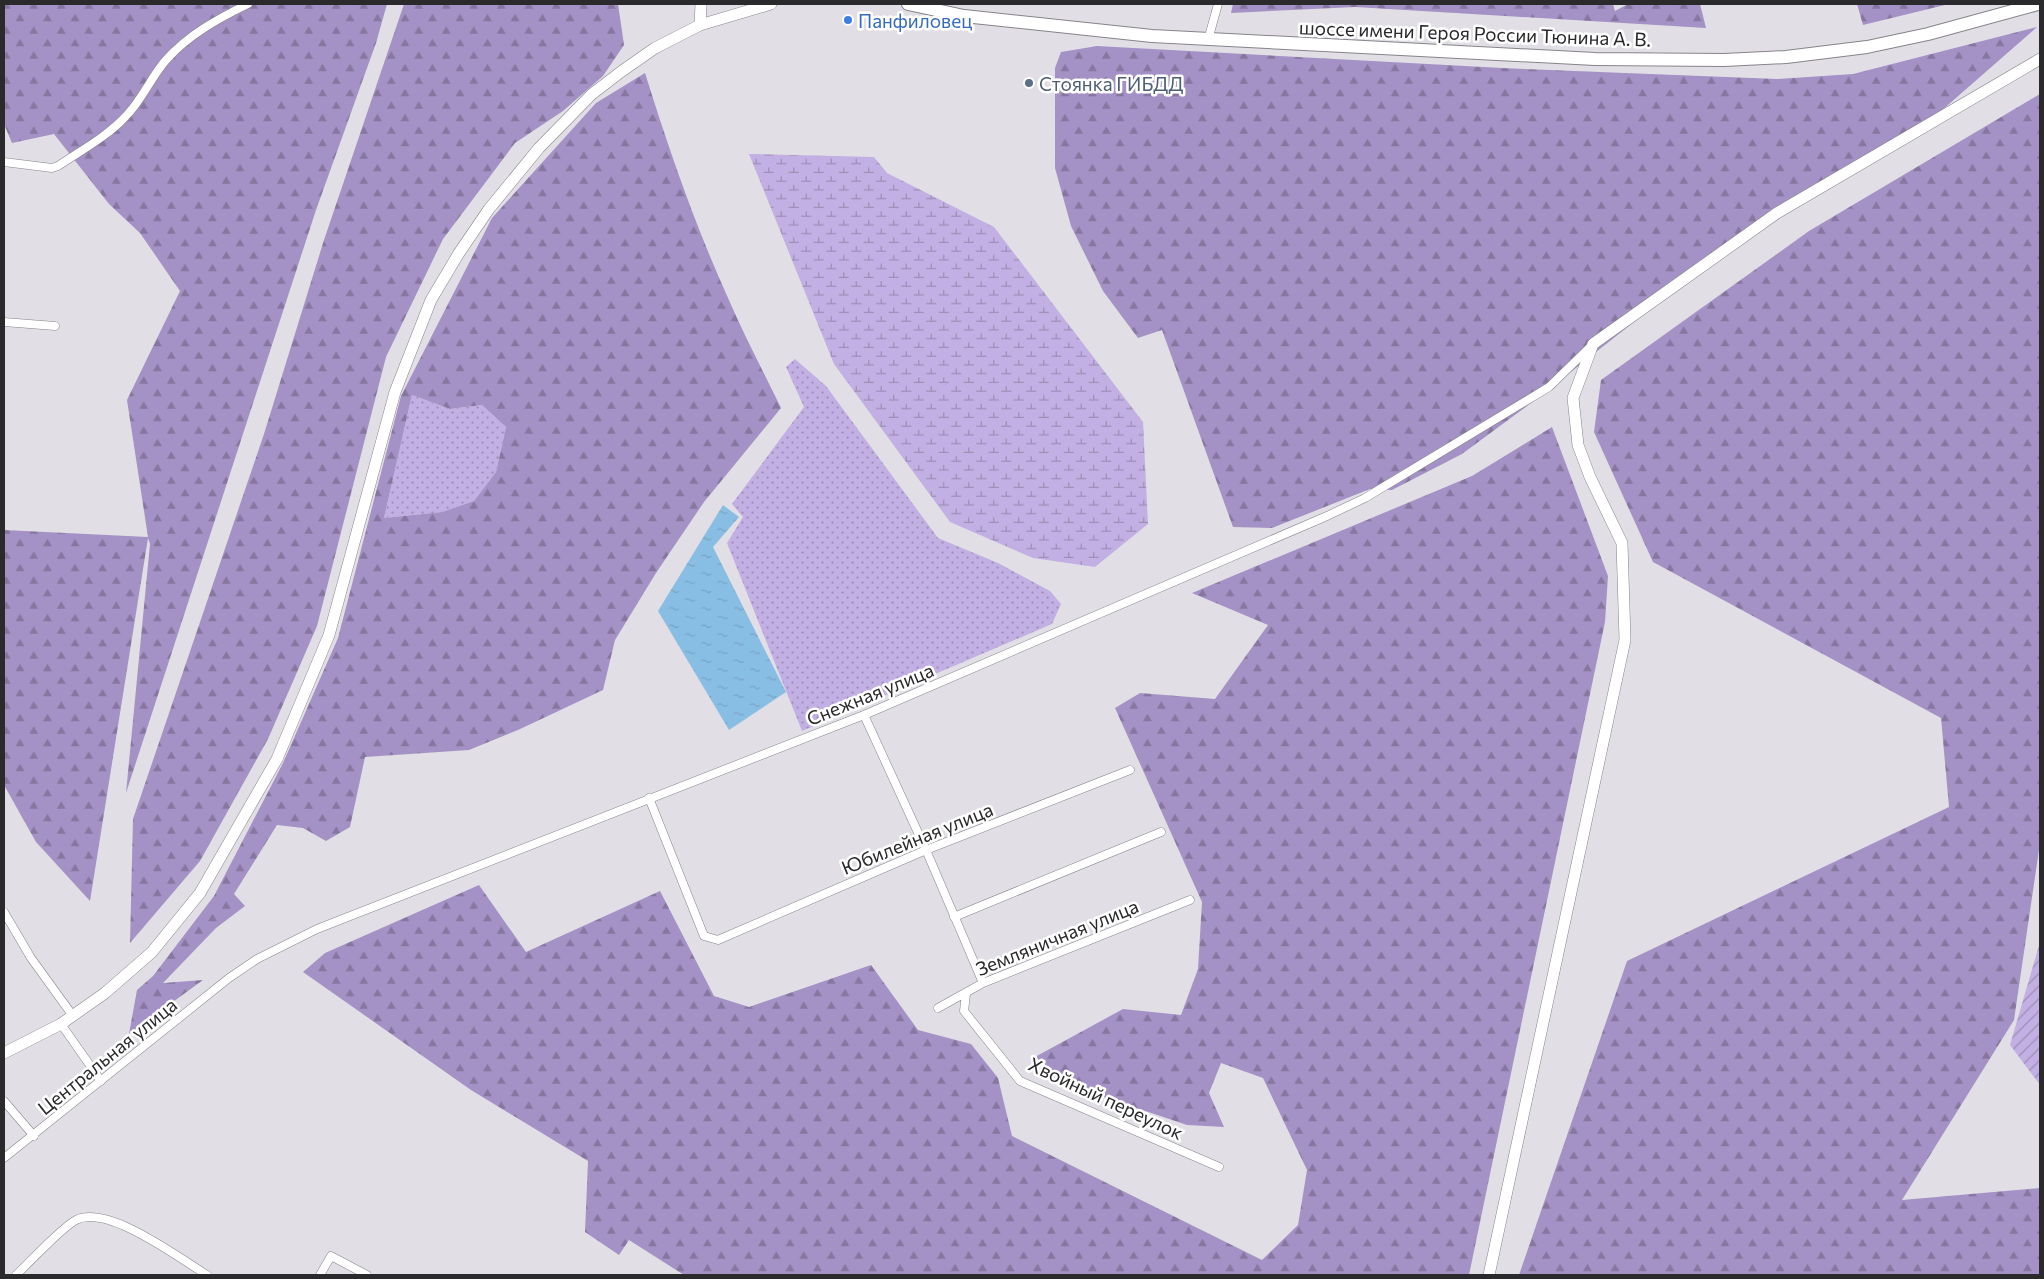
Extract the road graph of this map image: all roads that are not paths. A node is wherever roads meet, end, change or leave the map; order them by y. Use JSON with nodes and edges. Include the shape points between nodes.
{"nodes":[{"id":1,"x":248,"y":4,"type":"edge"},
{"id":2,"x":701,"y":4,"type":"edge"},
{"id":3,"x":771,"y":4,"type":"edge"},
{"id":4,"x":908,"y":4,"type":"edge"},
{"id":5,"x":1218,"y":4,"type":"edge"},
{"id":6,"x":2038,"y":4,"type":"edge"},
{"id":7,"x":700,"y":25,"type":"junction"},
{"id":8,"x":1208,"y":40,"type":"junction"},
{"id":9,"x":2040,"y":59,"type":"edge"},
{"id":10,"x":4,"y":162,"type":"edge"},
{"id":11,"x":4,"y":322,"type":"edge"},
{"id":12,"x":55,"y":326,"type":"dead end"},
{"id":13,"x":1594,"y":344,"type":"junction"},
{"id":14,"x":864,"y":715,"type":"junction"},
{"id":15,"x":1130,"y":770,"type":"dead end"},
{"id":16,"x":649,"y":798,"type":"junction"},
{"id":17,"x":1161,"y":832,"type":"dead end"},
{"id":18,"x":926,"y":850,"type":"junction"},
{"id":19,"x":462,"y":873,"type":"joint"},
{"id":20,"x":1190,"y":900,"type":"dead end"},
{"id":21,"x":4,"y":912,"type":"edge"},
{"id":22,"x":954,"y":917,"type":"junction"},
{"id":23,"x":983,"y":983,"type":"junction"},
{"id":24,"x":966,"y":994,"type":"junction"},
{"id":25,"x":938,"y":1008,"type":"dead end"},
{"id":26,"x":73,"y":1016,"type":"junction"},
{"id":27,"x":61,"y":1024,"type":"junction"},
{"id":28,"x":4,"y":1052,"type":"edge"},
{"id":29,"x":101,"y":1081,"type":"junction"},
{"id":30,"x":4,"y":1102,"type":"edge"},
{"id":31,"x":34,"y":1136,"type":"junction"},
{"id":32,"x":4,"y":1158,"type":"edge"},
{"id":33,"x":1218,"y":1167,"type":"dead end"},
{"id":34,"x":16,"y":1275,"type":"edge"},
{"id":35,"x":207,"y":1275,"type":"edge"},
{"id":36,"x":320,"y":1275,"type":"edge"},
{"id":37,"x":366,"y":1275,"type":"edge"},
{"id":38,"x":1489,"y":1275,"type":"edge"}],
"edges":[{"from":1,"to":10,"type":"street","via":[[195,34],[167,59],[128,115],[58,166]]},
{"from":2,"to":7,"type":"street"},
{"from":3,"to":7,"type":"street"},
{"from":4,"to":8,"type":"main road","name":"шоссе имени Героя России Тюнина А. В.","via":[[964,16],[1061,28]]},
{"from":5,"to":8,"type":"street"},
{"from":6,"to":8,"type":"main road","name":"шоссе имени Героя России Тюнина А. В.","via":[[1867,47],[1786,57],[1724,60],[1596,59]]},
{"from":7,"to":26,"type":"street","via":[[655,48],[592,94],[538,148],[459,253],[432,300],[395,392],[329,634],[277,759],[200,893],[152,952]]},
{"from":9,"to":13,"type":"street","via":[[1777,213]]},
{"from":11,"to":12,"type":"street"},
{"from":13,"to":14,"type":"street","name":"Снежная улица","via":[[1549,387],[1365,498]]},
{"from":13,"to":38,"type":"street","via":[[1573,398],[1578,445],[1622,543],[1626,640]]},
{"from":14,"to":16,"type":"street","name":"Снежная улица"},
{"from":14,"to":18,"type":"street"},
{"from":15,"to":18,"type":"street","name":"Юбилейная улица"},
{"from":16,"to":18,"type":"street","name":"Юбилейная улица","via":[[704,936],[718,940]]},
{"from":16,"to":19,"type":"street","name":"Снежная улица"},
{"from":17,"to":22,"type":"street"},
{"from":18,"to":22,"type":"street"},
{"from":19,"to":29,"type":"street","name":"Центральная улица","via":[[317,929],[257,958]]},
{"from":20,"to":23,"type":"street","name":"Земляничная улица"},
{"from":21,"to":26,"type":"street","via":[[30,958]]},
{"from":22,"to":23,"type":"street"},
{"from":23,"to":24,"type":"street","name":"Земляничная улица"},
{"from":24,"to":25,"type":"street","name":"Земляничная улица"},
{"from":24,"to":33,"type":"street","name":"Хвойный переулок","via":[[964,1011],[1020,1081]]},
{"from":26,"to":27,"type":"street"},
{"from":27,"to":28,"type":"street"},
{"from":27,"to":29,"type":"street"},
{"from":29,"to":31,"type":"street","name":"Центральная улица"},
{"from":30,"to":31,"type":"street"},
{"from":31,"to":32,"type":"street","name":"Центральная улица"},
{"from":34,"to":35,"type":"street","via":[[73,1221],[94,1216],[125,1227]]},
{"from":36,"to":37,"type":"street","via":[[331,1256]]}]}
